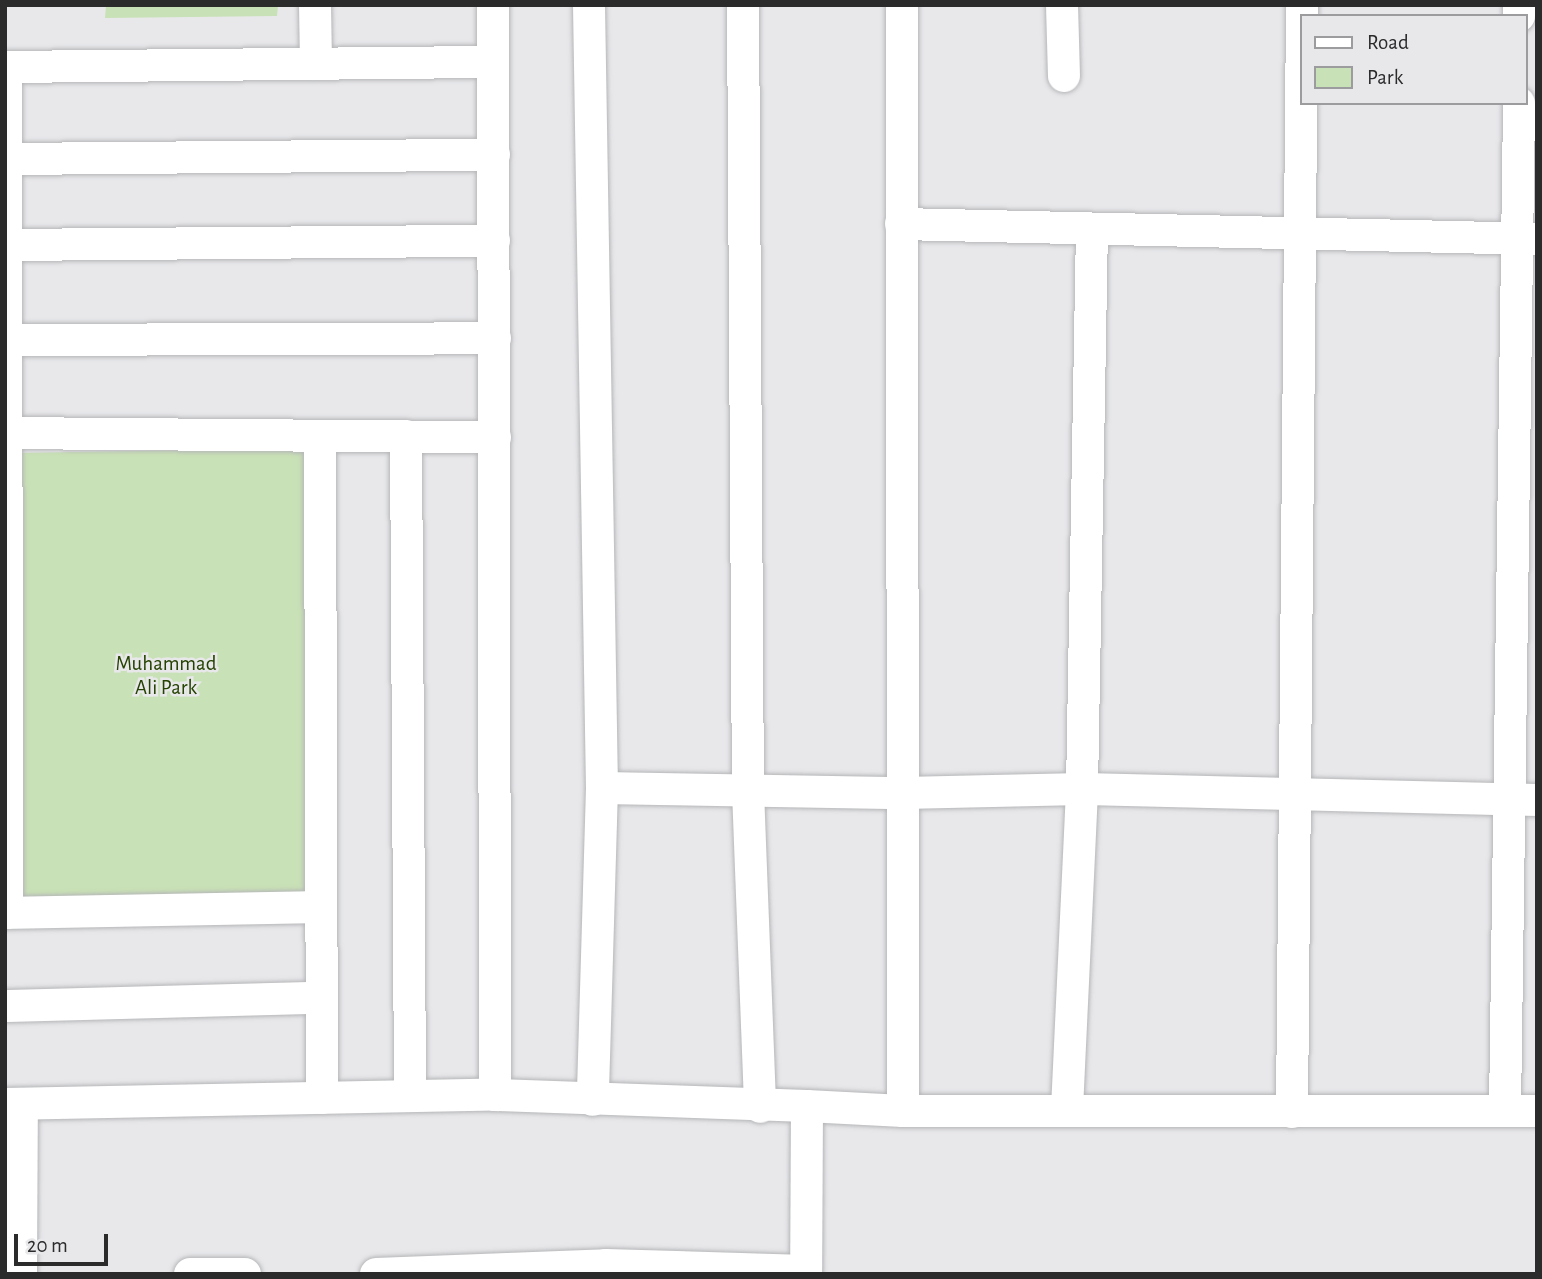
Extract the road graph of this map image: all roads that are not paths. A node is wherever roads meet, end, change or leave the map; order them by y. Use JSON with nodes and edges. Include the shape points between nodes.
{"nodes":[{"id":1,"x":315,"y":5,"type":"edge"},
{"id":2,"x":493,"y":5,"type":"edge"},
{"id":3,"x":589,"y":5,"type":"edge"},
{"id":4,"x":743,"y":5,"type":"edge"},
{"id":5,"x":902,"y":5,"type":"edge"},
{"id":6,"x":1062,"y":5,"type":"edge"},
{"id":7,"x":494,"y":62,"type":"junction"},
{"id":8,"x":316,"y":64,"type":"junction"},
{"id":9,"x":6,"y":67,"type":"edge"},
{"id":10,"x":1064,"y":76,"type":"dead end"},
{"id":11,"x":1300,"y":105,"type":"edge"},
{"id":12,"x":1519,"y":105,"type":"edge"},
{"id":13,"x":494,"y":155,"type":"junction"},
{"id":14,"x":6,"y":159,"type":"edge"},
{"id":15,"x":901,"y":224,"type":"junction"},
{"id":16,"x":1092,"y":229,"type":"junction"},
{"id":17,"x":1298,"y":236,"type":"junction"},
{"id":18,"x":1528,"y":239,"type":"edge"},
{"id":19,"x":494,"y":241,"type":"junction"},
{"id":20,"x":6,"y":245,"type":"edge"},
{"id":21,"x":495,"y":338,"type":"junction"},
{"id":22,"x":6,"y":340,"type":"edge"},
{"id":23,"x":6,"y":433,"type":"edge"},
{"id":24,"x":320,"y":436,"type":"junction"},
{"id":25,"x":406,"y":436,"type":"junction"},
{"id":26,"x":495,"y":437,"type":"junction"},
{"id":27,"x":602,"y":788,"type":"junction"},
{"id":28,"x":1082,"y":789,"type":"junction"},
{"id":29,"x":748,"y":791,"type":"junction"},
{"id":30,"x":902,"y":793,"type":"junction"},
{"id":31,"x":1295,"y":796,"type":"junction"},
{"id":32,"x":1524,"y":800,"type":"edge"},
{"id":33,"x":320,"y":907,"type":"junction"},
{"id":34,"x":6,"y":913,"type":"edge"},
{"id":35,"x":321,"y":998,"type":"junction"},
{"id":36,"x":5,"y":1006,"type":"edge"},
{"id":37,"x":410,"y":1095,"type":"junction"},
{"id":38,"x":495,"y":1095,"type":"junction"},
{"id":39,"x":322,"y":1098,"type":"junction"},
{"id":40,"x":593,"y":1100,"type":"junction"},
{"id":41,"x":13,"y":1104,"type":"edge"},
{"id":42,"x":807,"y":1106,"type":"junction"},
{"id":43,"x":760,"y":1107,"type":"junction"},
{"id":44,"x":1066,"y":1109,"type":"junction"},
{"id":45,"x":1506,"y":1110,"type":"junction"},
{"id":46,"x":903,"y":1111,"type":"junction"},
{"id":47,"x":1537,"y":1111,"type":"edge"},
{"id":48,"x":1292,"y":1112,"type":"junction"},
{"id":49,"x":606,"y":1269,"type":"edge"},
{"id":50,"x":806,"y":1272,"type":"edge"},
{"id":51,"x":206,"y":1273,"type":"edge"},
{"id":52,"x":21,"y":1274,"type":"edge"},
{"id":53,"x":245,"y":1274,"type":"edge"},
{"id":54,"x":376,"y":1274,"type":"edge"}],
"edges":[{"from":1,"to":8,"type":"street"},
{"from":2,"to":7,"type":"street"},
{"from":3,"to":27,"type":"street"},
{"from":4,"to":29,"type":"street"},
{"from":5,"to":15,"type":"street"},
{"from":6,"to":10,"type":"street"},
{"from":7,"to":8,"type":"street"},
{"from":7,"to":13,"type":"street"},
{"from":8,"to":9,"type":"street"},
{"from":9,"to":14,"type":"street"},
{"from":11,"to":17,"type":"street"},
{"from":12,"to":18,"type":"street"},
{"from":13,"to":14,"type":"street"},
{"from":13,"to":19,"type":"street"},
{"from":14,"to":20,"type":"street"},
{"from":15,"to":16,"type":"street"},
{"from":15,"to":30,"type":"street"},
{"from":16,"to":17,"type":"street"},
{"from":16,"to":28,"type":"street"},
{"from":17,"to":18,"type":"street"},
{"from":17,"to":31,"type":"street"},
{"from":18,"to":32,"type":"street"},
{"from":19,"to":20,"type":"street"},
{"from":19,"to":21,"type":"street"},
{"from":20,"to":22,"type":"street"},
{"from":21,"to":22,"type":"street"},
{"from":21,"to":26,"type":"street"},
{"from":22,"to":23,"type":"street"},
{"from":23,"to":24,"type":"street"},
{"from":23,"to":34,"type":"street"},
{"from":24,"to":25,"type":"street"},
{"from":24,"to":33,"type":"street"},
{"from":25,"to":26,"type":"street"},
{"from":25,"to":37,"type":"street"},
{"from":26,"to":38,"type":"street"},
{"from":27,"to":29,"type":"street"},
{"from":27,"to":40,"type":"street"},
{"from":28,"to":30,"type":"street"},
{"from":28,"to":31,"type":"street"},
{"from":28,"to":44,"type":"street"},
{"from":29,"to":30,"type":"street"},
{"from":29,"to":43,"type":"street"},
{"from":30,"to":46,"type":"street"},
{"from":31,"to":32,"type":"street"},
{"from":31,"to":48,"type":"street"},
{"from":32,"to":45,"type":"street"},
{"from":33,"to":34,"type":"street"},
{"from":33,"to":35,"type":"street"},
{"from":35,"to":36,"type":"street"},
{"from":35,"to":39,"type":"street"},
{"from":37,"to":38,"type":"street"},
{"from":37,"to":39,"type":"street"},
{"from":38,"to":40,"type":"street"},
{"from":39,"to":41,"type":"street"},
{"from":40,"to":43,"type":"street"},
{"from":41,"to":52,"type":"street"},
{"from":42,"to":43,"type":"street"},
{"from":42,"to":46,"type":"street"},
{"from":42,"to":50,"type":"street"},
{"from":44,"to":46,"type":"street"},
{"from":44,"to":48,"type":"street"},
{"from":45,"to":47,"type":"street"},
{"from":45,"to":48,"type":"street"},
{"from":49,"to":50,"type":"street"},
{"from":49,"to":54,"type":"street"},
{"from":51,"to":53,"type":"street"}]}
